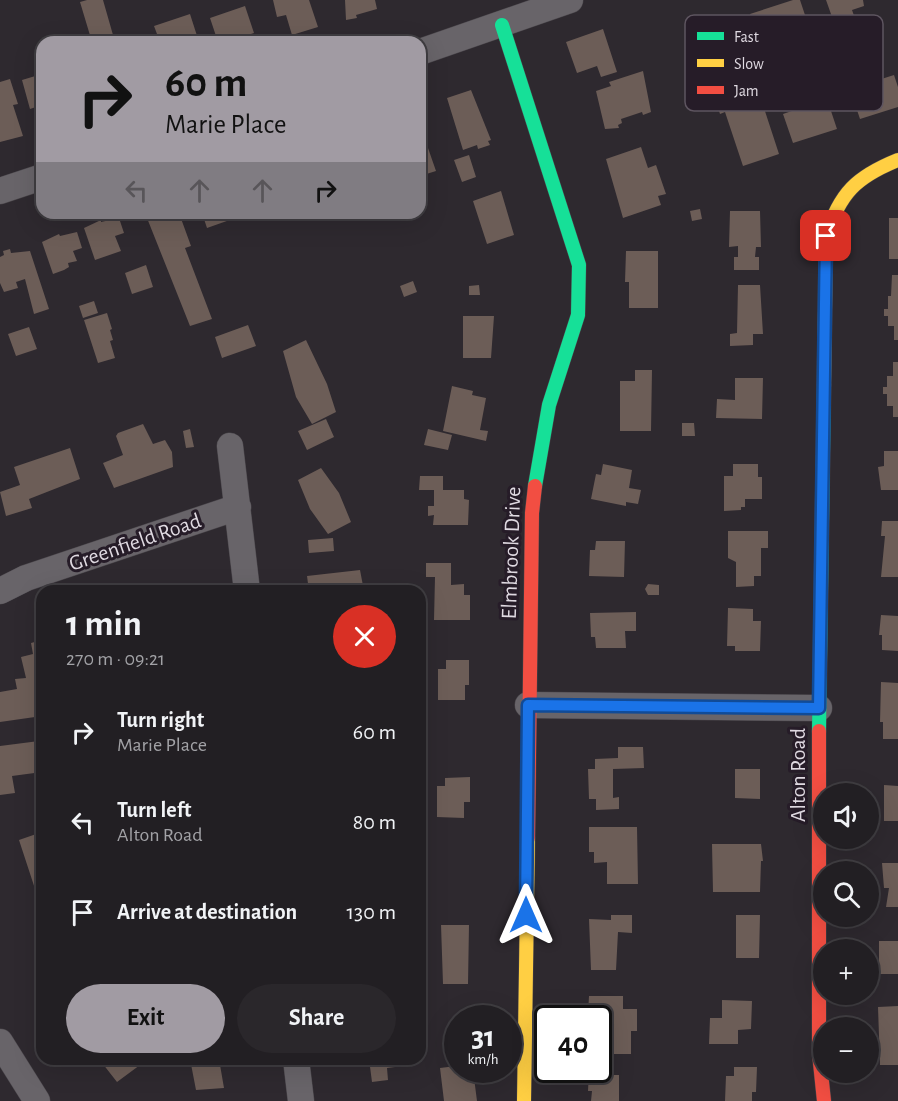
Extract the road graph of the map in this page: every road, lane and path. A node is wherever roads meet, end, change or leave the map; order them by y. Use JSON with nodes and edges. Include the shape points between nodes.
{"nodes":[{"id":1,"x":570,"y":0,"type":"edge"},
{"id":2,"x":502,"y":25,"type":"junction"},
{"id":3,"x":426,"y":50,"type":"edge"},
{"id":4,"x":898,"y":160,"type":"edge"},
{"id":5,"x":36,"y":179,"type":"edge"},
{"id":6,"x":0,"y":191,"type":"edge"},
{"id":7,"x":230,"y":446,"type":"dead end"},
{"id":8,"x":238,"y":507,"type":"junction"},
{"id":9,"x":246,"y":585,"type":"edge"},
{"id":10,"x":0,"y":591,"type":"edge"},
{"id":11,"x":528,"y":705,"type":"junction"},
{"id":12,"x":819,"y":708,"type":"junction"},
{"id":13,"x":0,"y":1042,"type":"edge"},
{"id":14,"x":297,"y":1065,"type":"edge"},
{"id":15,"x":37,"y":1101,"type":"edge"},
{"id":16,"x":301,"y":1101,"type":"edge"},
{"id":17,"x":524,"y":1101,"type":"edge"},
{"id":18,"x":824,"y":1101,"type":"edge"}],
"edges":[{"from":1,"to":2,"type":"street"},
{"from":2,"to":3,"type":"street"},
{"from":2,"to":11,"type":"street","name":"Elmbrook Drive","via":[[579,265],[582,297],[537,460],[532,513]]},
{"from":4,"to":12,"type":"street","name":"Alton Road","via":[[853,183],[838,201],[826,236]]},
{"from":5,"to":6,"type":"street"},
{"from":7,"to":8,"type":"street"},
{"from":8,"to":9,"type":"street"},
{"from":8,"to":10,"type":"street","name":"Greenfield Road","via":[[26,578]]},
{"from":11,"to":12,"type":"street"},
{"from":11,"to":17,"type":"street","name":"Elmbrook Drive"},
{"from":12,"to":18,"type":"street","name":"Alton Road","via":[[819,1053]]},
{"from":13,"to":15,"type":"street"},
{"from":14,"to":16,"type":"street"}]}
